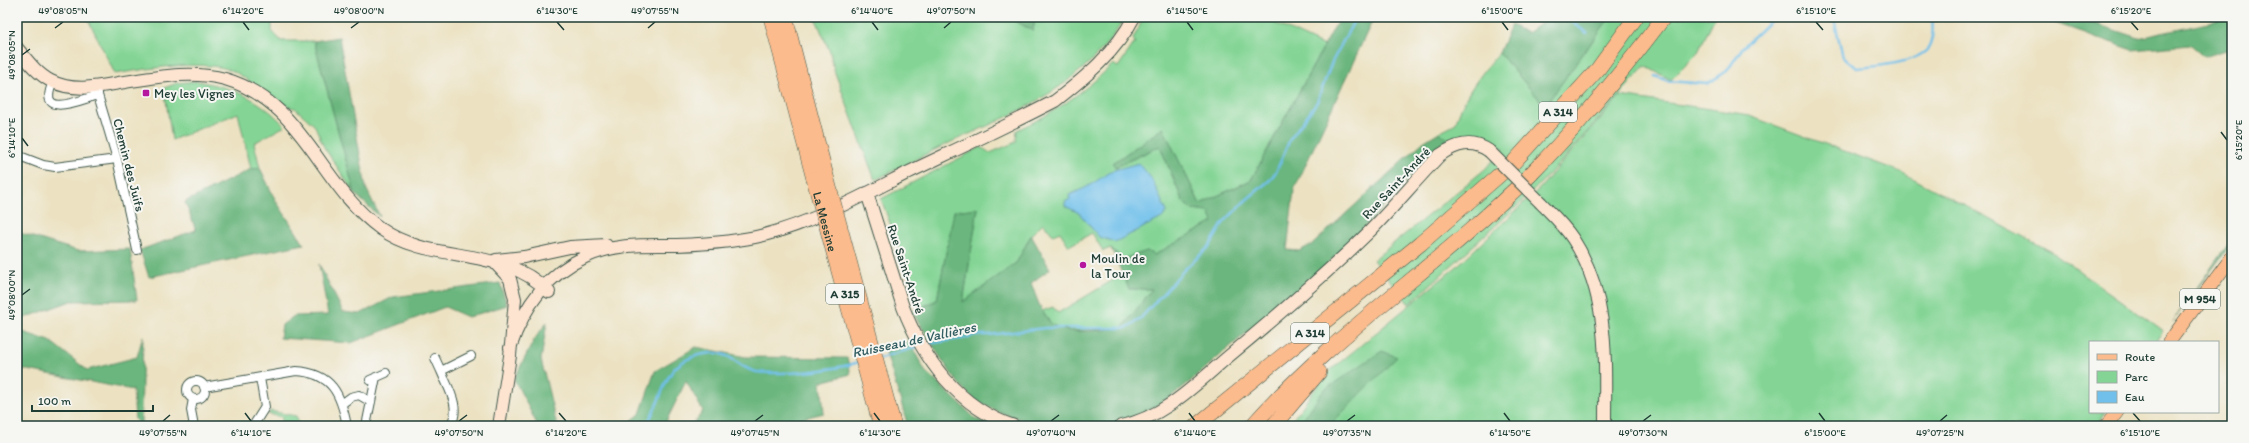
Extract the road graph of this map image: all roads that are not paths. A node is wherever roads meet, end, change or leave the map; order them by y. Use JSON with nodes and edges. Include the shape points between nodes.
{"nodes":[{"id":1,"x":771,"y":17,"type":"edge"},
{"id":2,"x":785,"y":17,"type":"edge"},
{"id":3,"x":1134,"y":17,"type":"edge"},
{"id":4,"x":1636,"y":17,"type":"edge"},
{"id":5,"x":1664,"y":17,"type":"edge"},
{"id":6,"x":17,"y":48,"type":"edge"},
{"id":7,"x":53,"y":82,"type":"junction"},
{"id":8,"x":101,"y":89,"type":"junction"},
{"id":9,"x":17,"y":156,"type":"edge"},
{"id":10,"x":117,"y":159,"type":"junction"},
{"id":11,"x":820,"y":178,"type":"junction"},
{"id":12,"x":867,"y":193,"type":"junction"},
{"id":13,"x":626,"y":245,"type":"junction"},
{"id":14,"x":676,"y":245,"type":"junction"},
{"id":15,"x":137,"y":250,"type":"dead end"},
{"id":16,"x":2232,"y":257,"type":"edge"},
{"id":17,"x":493,"y":260,"type":"junction"},
{"id":18,"x":546,"y":289,"type":"junction"},
{"id":19,"x":1344,"y":338,"type":"junction"},
{"id":20,"x":2170,"y":341,"type":"edge"},
{"id":21,"x":510,"y":352,"type":"junction"},
{"id":22,"x":471,"y":356,"type":"dead end"},
{"id":23,"x":435,"y":358,"type":"dead end"},
{"id":24,"x":441,"y":371,"type":"junction"},
{"id":25,"x":386,"y":373,"type":"dead end"},
{"id":26,"x":260,"y":378,"type":"junction"},
{"id":27,"x":204,"y":387,"type":"junction"},
{"id":28,"x":193,"y":399,"type":"junction"},
{"id":29,"x":371,"y":402,"type":"junction"},
{"id":30,"x":343,"y":403,"type":"junction"},
{"id":31,"x":882,"y":406,"type":"junction"},
{"id":32,"x":2116,"y":413,"type":"edge"},
{"id":33,"x":194,"y":426,"type":"edge"},
{"id":34,"x":253,"y":426,"type":"edge"},
{"id":35,"x":347,"y":426,"type":"edge"},
{"id":36,"x":366,"y":426,"type":"edge"},
{"id":37,"x":450,"y":426,"type":"edge"},
{"id":38,"x":499,"y":426,"type":"edge"},
{"id":39,"x":881,"y":426,"type":"edge"},
{"id":40,"x":894,"y":426,"type":"edge"},
{"id":41,"x":1014,"y":426,"type":"edge"},
{"id":42,"x":1121,"y":426,"type":"edge"},
{"id":43,"x":1196,"y":426,"type":"edge"},
{"id":44,"x":1252,"y":426,"type":"edge"},
{"id":45,"x":1274,"y":426,"type":"edge"},
{"id":46,"x":1605,"y":426,"type":"edge"},
{"id":47,"x":2106,"y":426,"type":"edge"}],
"edges":[{"from":1,"to":11,"type":"highway","name":"La Messine","number":"A 315"},
{"from":2,"to":11,"type":"highway","name":"La Messine","number":"A 315"},
{"from":3,"to":12,"type":"main road","via":[[1100,64],[1055,101]]},
{"from":4,"to":43,"type":"highway","number":"A 314","via":[[1598,69],[1513,163],[1420,244]]},
{"from":5,"to":19,"type":"highway","number":"A 314","via":[[1620,74],[1528,177]]},
{"from":6,"to":7,"type":"main road","via":[[39,73]]},
{"from":7,"to":8,"type":"main road","via":[[74,88]]},
{"from":7,"to":8,"type":"street","via":[[48,97],[55,105],[63,105]]},
{"from":8,"to":10,"type":"street","name":"Chemin des Juifs"},
{"from":8,"to":17,"type":"main road","via":[[158,77],[196,75],[245,86],[280,110],[353,204],[383,230],[406,242]]},
{"from":9,"to":10,"type":"street","via":[[55,167]]},
{"from":10,"to":15,"type":"street","name":"Chemin des Juifs"},
{"from":11,"to":31,"type":"highway","name":"La Messine","number":"A 315","bridge":true},
{"from":12,"to":14,"type":"main road","via":[[815,217],[764,235],[732,241]]},
{"from":12,"to":41,"type":"main road","name":"Rue Saint-André","via":[[892,277],[914,332],[928,355],[967,402],[997,420]]},
{"from":13,"to":14,"type":"main road"},
{"from":13,"to":17,"type":"main road","via":[[570,247],[524,257]]},
{"from":13,"to":18,"type":"main road","via":[[584,258],[564,270]]},
{"from":14,"to":18,"type":"main road","via":[[629,252],[599,260]]},
{"from":16,"to":20,"type":"main road","number":"M 954"},
{"from":17,"to":18,"type":"main road","via":[[523,272]]},
{"from":17,"to":21,"type":"main road","via":[[510,279],[513,287],[515,299]]},
{"from":18,"to":21,"type":"main road","via":[[526,310]]},
{"from":19,"to":44,"type":"highway","number":"A 314"},
{"from":19,"to":45,"type":"highway","via":[[1328,362]]},
{"from":21,"to":38,"type":"main road"},
{"from":22,"to":24,"type":"street"},
{"from":23,"to":24,"type":"street"},
{"from":24,"to":37,"type":"street","via":[[456,412]]},
{"from":25,"to":29,"type":"street","via":[[373,379]]},
{"from":26,"to":27,"type":"street"},
{"from":26,"to":30,"type":"street","via":[[296,371],[311,372],[329,382]]},
{"from":26,"to":34,"type":"street","via":[[265,407]]},
{"from":27,"to":28,"type":"street","via":[[205,391],[201,398]]},
{"from":27,"to":28,"type":"street","via":[[196,381],[189,384],[187,393]]},
{"from":28,"to":33,"type":"street","via":[[191,410]]},
{"from":29,"to":30,"type":"street","via":[[359,395]]},
{"from":29,"to":36,"type":"street"},
{"from":30,"to":35,"type":"street"},
{"from":31,"to":39,"type":"highway","name":"La Messine","number":"A 315"},
{"from":31,"to":40,"type":"highway","name":"La Messine","number":"A 315"},
{"from":32,"to":47,"type":"main road"},
{"from":42,"to":46,"type":"main road","name":"Rue Saint-André","bridge":true,"via":[[1148,418],[1166,408],[1318,280],[1369,232],[1440,154],[1468,144],[1489,150],[1541,203],[1573,239],[1592,274],[1598,294],[1604,341]]}]}
